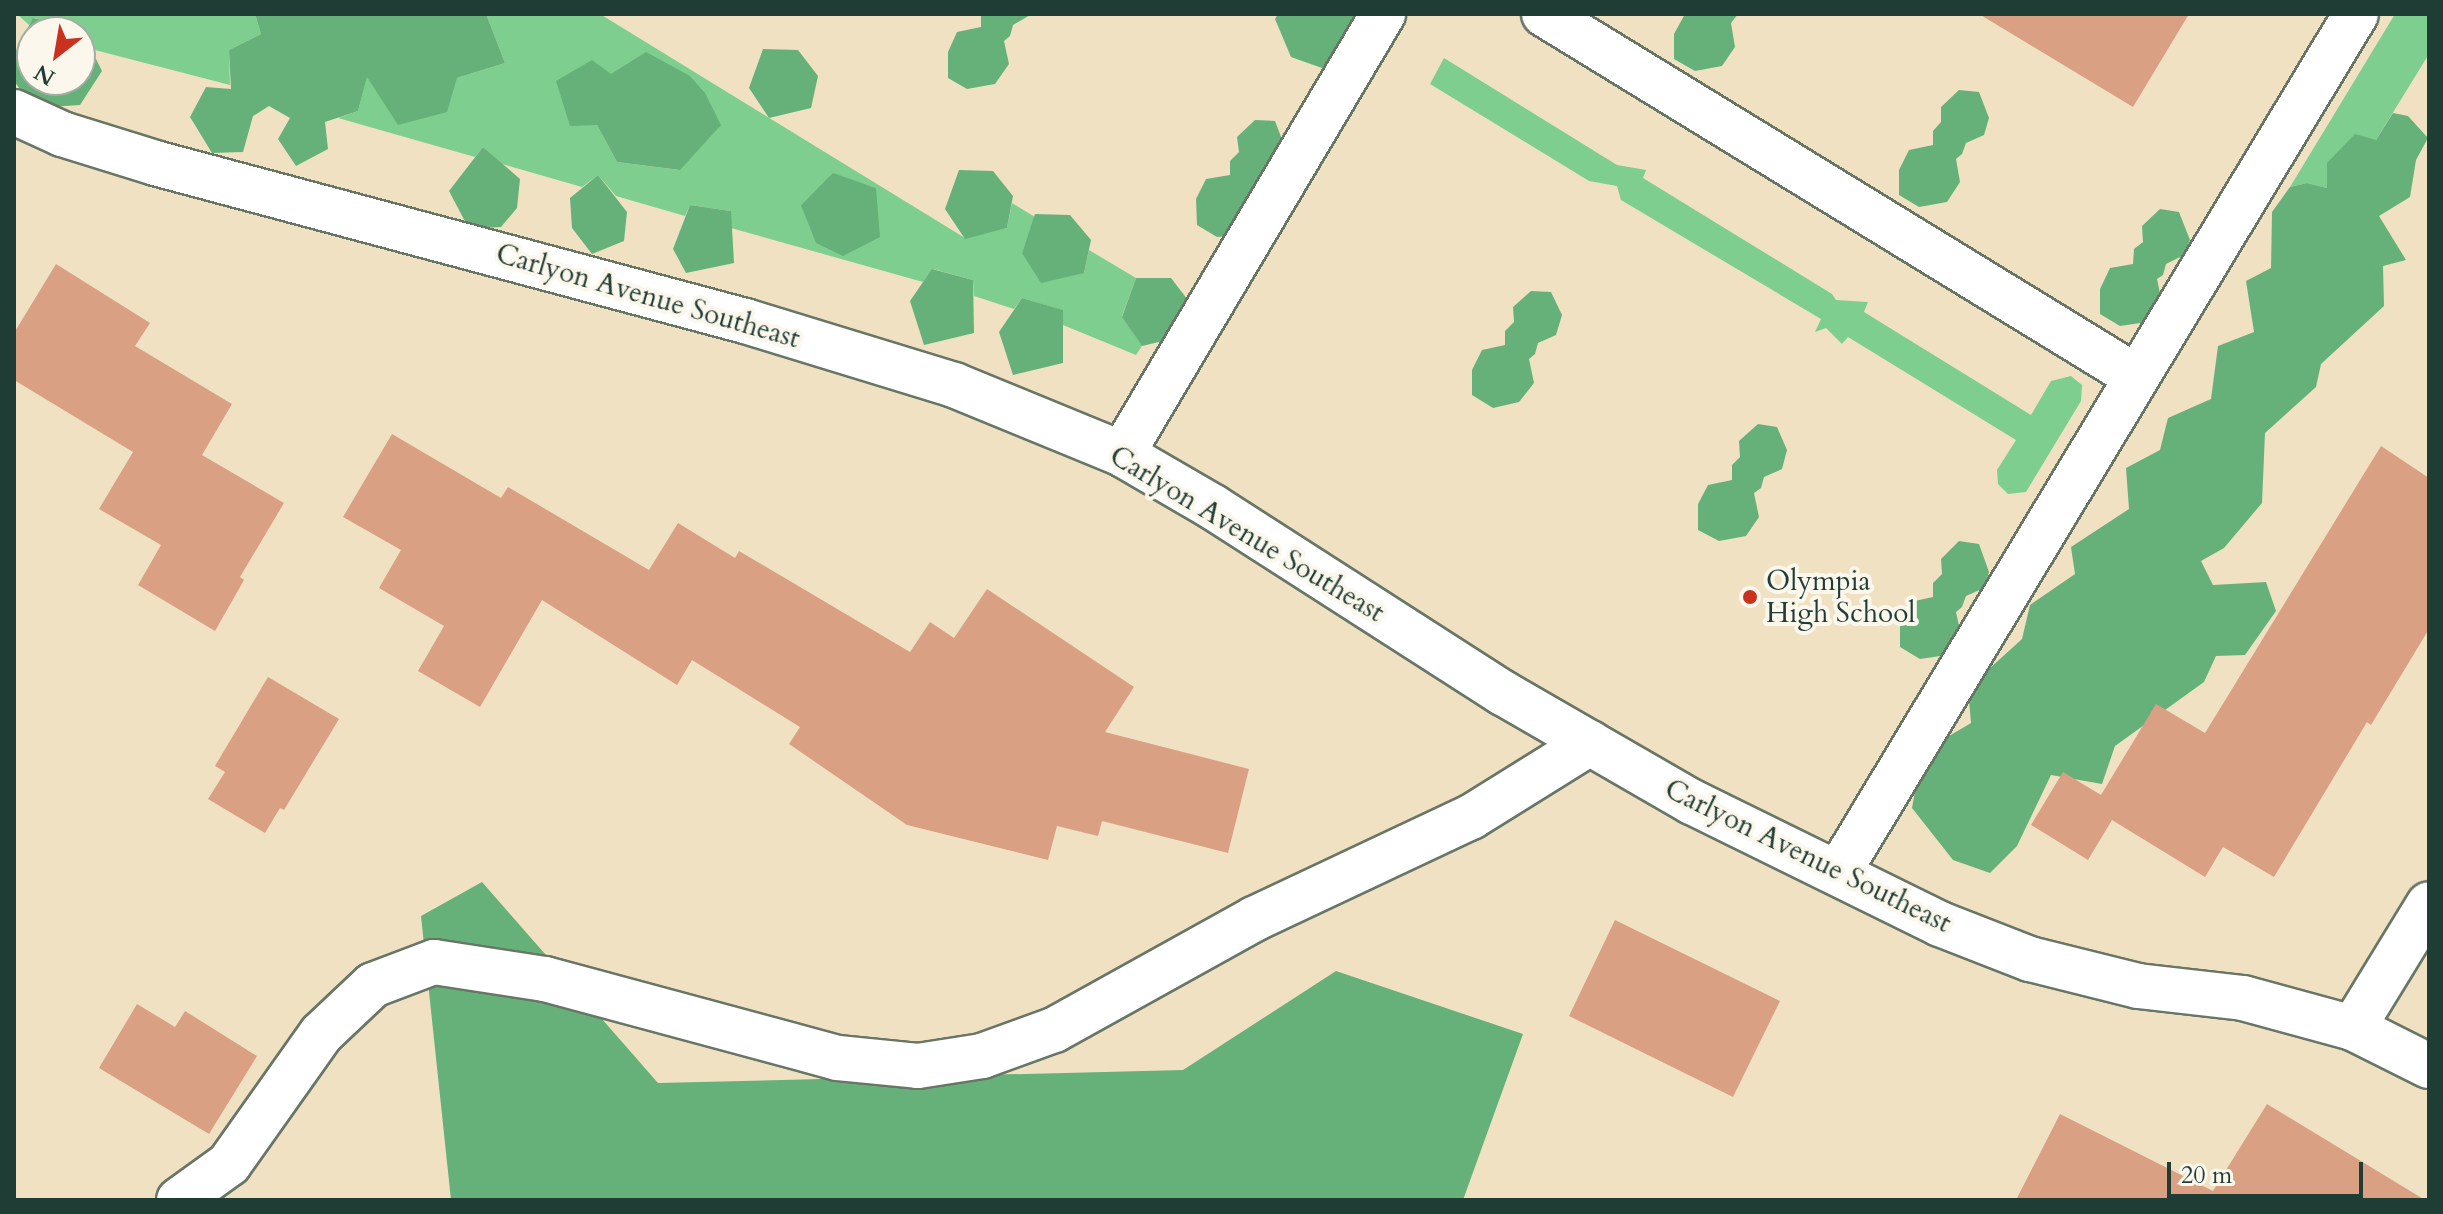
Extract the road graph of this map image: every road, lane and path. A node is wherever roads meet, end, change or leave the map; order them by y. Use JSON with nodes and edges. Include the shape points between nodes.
{"nodes":[{"id":1,"x":1383,"y":14,"type":"edge"},
{"id":2,"x":1544,"y":14,"type":"edge"},
{"id":3,"x":2356,"y":14,"type":"edge"},
{"id":4,"x":14,"y":112,"type":"edge"},
{"id":5,"x":2135,"y":376,"type":"junction"},
{"id":6,"x":1122,"y":454,"type":"junction"},
{"id":7,"x":1590,"y":743,"type":"junction"},
{"id":8,"x":1838,"y":873,"type":"junction"},
{"id":9,"x":2429,"y":904,"type":"edge"},
{"id":10,"x":2353,"y":1028,"type":"junction"},
{"id":11,"x":2429,"y":1066,"type":"edge"},
{"id":12,"x":179,"y":1200,"type":"edge"}],
"edges":[{"from":1,"to":6,"type":"street"},
{"from":2,"to":5,"type":"street"},
{"from":3,"to":5,"type":"street"},
{"from":4,"to":6,"type":"street","name":"Carlyon Avenue Southeast","via":[[62,134],[155,163],[838,349],[954,385]]},
{"from":5,"to":8,"type":"street"},
{"from":6,"to":7,"type":"street","name":"Carlyon Avenue Southeast"},
{"from":7,"to":8,"type":"street","name":"Carlyon Avenue Southeast","via":[[1692,802]]},
{"from":7,"to":12,"type":"street","via":[[1471,817],[1254,919],[1054,1030],[982,1056],[918,1066],[838,1058],[545,979],[434,962],[373,985],[362,995],[321,1034],[229,1164]]},
{"from":8,"to":10,"type":"street","name":"Carlyon Avenue Southeast","via":[[1940,924],[2030,959],[2138,986],[2243,998]]},
{"from":9,"to":10,"type":"street"},
{"from":10,"to":11,"type":"street","name":"Carlyon Avenue Southeast"}]}
